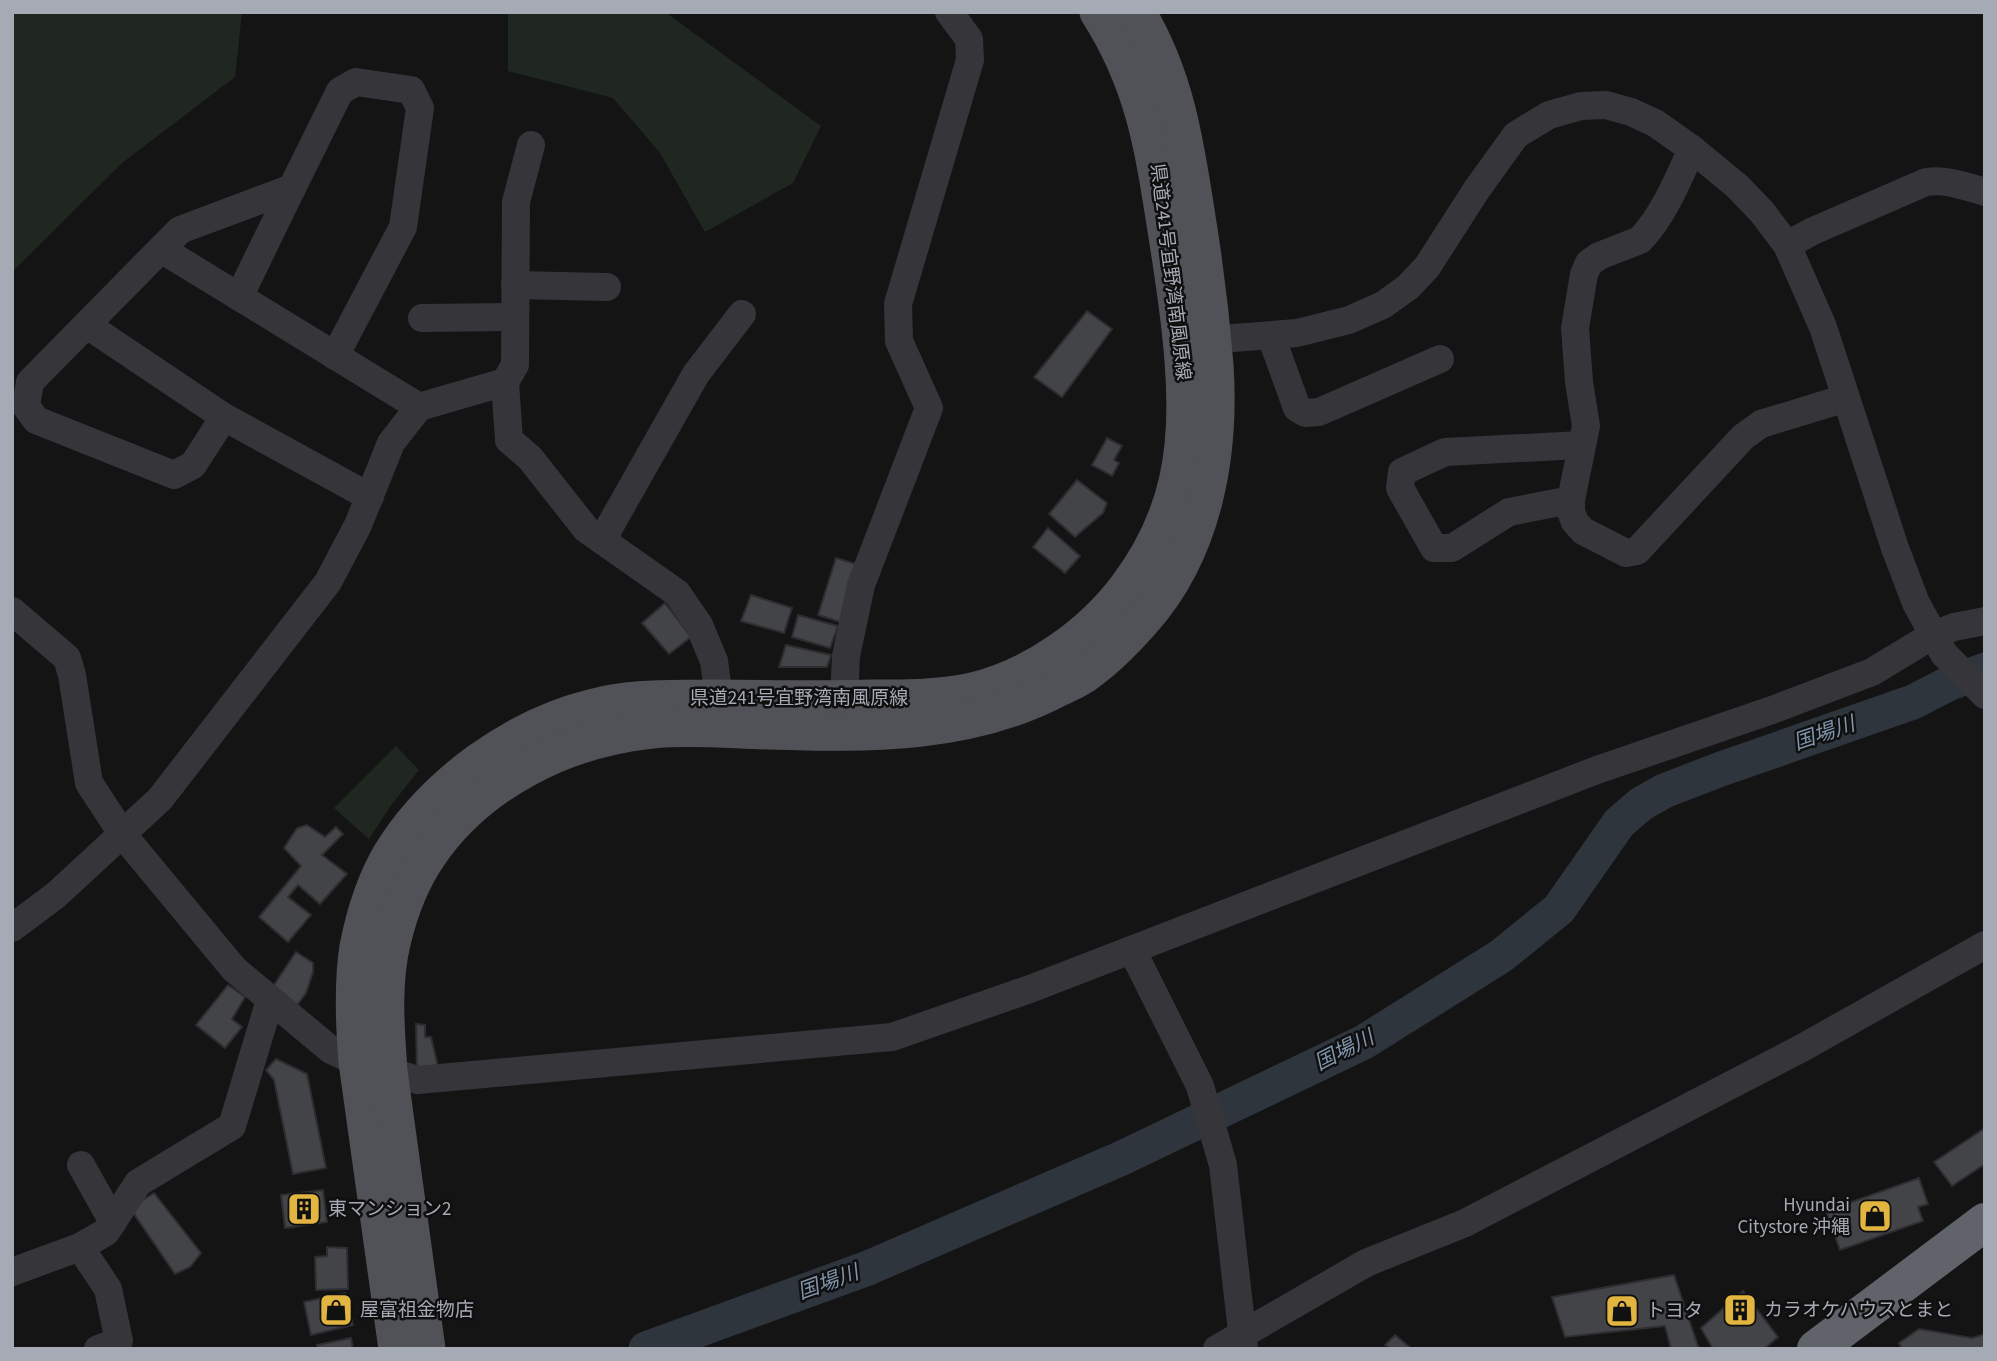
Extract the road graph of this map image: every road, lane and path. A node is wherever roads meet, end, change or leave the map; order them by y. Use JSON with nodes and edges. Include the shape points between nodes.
{"nodes":[{"id":1,"x":949,"y":12,"type":"edge"},
{"id":2,"x":1098,"y":12,"type":"edge"},
{"id":3,"x":1137,"y":12,"type":"edge"},
{"id":4,"x":531,"y":145,"type":"dead end"},
{"id":5,"x":1692,"y":149,"type":"junction"},
{"id":6,"x":292,"y":188,"type":"junction"},
{"id":7,"x":1985,"y":192,"type":"edge"},
{"id":8,"x":1787,"y":245,"type":"junction"},
{"id":9,"x":161,"y":249,"type":"junction"},
{"id":10,"x":515,"y":285,"type":"junction"},
{"id":11,"x":607,"y":287,"type":"dead end"},
{"id":12,"x":239,"y":298,"type":"junction"},
{"id":13,"x":742,"y":314,"type":"dead end"},
{"id":14,"x":515,"y":317,"type":"junction"},
{"id":15,"x":422,"y":318,"type":"dead end"},
{"id":16,"x":87,"y":325,"type":"junction"},
{"id":17,"x":1271,"y":336,"type":"junction"},
{"id":18,"x":1197,"y":340,"type":"junction"},
{"id":19,"x":335,"y":356,"type":"junction"},
{"id":20,"x":1440,"y":359,"type":"dead end"},
{"id":21,"x":505,"y":382,"type":"junction"},
{"id":22,"x":1846,"y":398,"type":"junction"},
{"id":23,"x":419,"y":407,"type":"junction"},
{"id":24,"x":224,"y":417,"type":"junction"},
{"id":25,"x":1581,"y":445,"type":"junction"},
{"id":26,"x":370,"y":497,"type":"junction"},
{"id":27,"x":1571,"y":500,"type":"junction"},
{"id":28,"x":602,"y":540,"type":"junction"},
{"id":29,"x":12,"y":611,"type":"edge"},
{"id":30,"x":1985,"y":621,"type":"edge"},
{"id":31,"x":1938,"y":644,"type":"junction"},
{"id":32,"x":1985,"y":695,"type":"edge"},
{"id":33,"x":719,"y":698,"type":"junction"},
{"id":34,"x":844,"y":699,"type":"junction"},
{"id":35,"x":123,"y":835,"type":"junction"},
{"id":36,"x":12,"y":928,"type":"edge"},
{"id":37,"x":1985,"y":945,"type":"edge"},
{"id":38,"x":1132,"y":950,"type":"junction"},
{"id":39,"x":270,"y":1000,"type":"junction"},
{"id":40,"x":373,"y":1067,"type":"junction"},
{"id":41,"x":81,"y":1164,"type":"dead end"},
{"id":42,"x":113,"y":1222,"type":"junction"},
{"id":43,"x":1985,"y":1222,"type":"edge"},
{"id":44,"x":80,"y":1247,"type":"junction"},
{"id":45,"x":12,"y":1272,"type":"edge"},
{"id":46,"x":1244,"y":1342,"type":"edge"},
{"id":47,"x":98,"y":1349,"type":"edge"},
{"id":48,"x":397,"y":1349,"type":"edge"},
{"id":49,"x":427,"y":1349,"type":"edge"},
{"id":50,"x":1217,"y":1349,"type":"edge"},
{"id":51,"x":1816,"y":1349,"type":"edge"}],
"edges":[{"from":1,"to":34,"type":"street","via":[[969,39],[970,61],[898,304],[899,341],[929,408],[861,585],[846,656]]},
{"from":2,"to":18,"type":"main road","name":"県道241号宜野湾南風原線","via":[[1140,97]]},
{"from":3,"to":18,"type":"main road","name":"県道241号宜野湾南風原線","via":[[1168,74],[1189,161],[1208,284]]},
{"from":4,"to":10,"type":"street","via":[[516,202]]},
{"from":5,"to":8,"type":"street","via":[[1737,186]]},
{"from":5,"to":17,"type":"street","via":[[1655,123],[1606,105],[1549,115],[1516,135],[1427,267],[1408,287],[1383,305],[1349,320]]},
{"from":5,"to":25,"type":"street","via":[[1645,235],[1599,256],[1584,274],[1574,328],[1586,426]]},
{"from":6,"to":9,"type":"street","via":[[180,230]]},
{"from":6,"to":12,"type":"street"},
{"from":6,"to":19,"type":"street","via":[[340,91],[356,82],[411,90],[420,108],[403,227]]},
{"from":7,"to":8,"type":"street","via":[[1951,182],[1926,181]]},
{"from":8,"to":22,"type":"street","via":[[1823,327]]},
{"from":9,"to":12,"type":"street"},
{"from":9,"to":16,"type":"street"},
{"from":10,"to":11,"type":"street"},
{"from":10,"to":14,"type":"street"},
{"from":12,"to":19,"type":"street"},
{"from":13,"to":28,"type":"street","via":[[696,374]]},
{"from":14,"to":15,"type":"street"},
{"from":14,"to":21,"type":"street","via":[[515,365]]},
{"from":16,"to":24,"type":"street"},
{"from":16,"to":24,"type":"street","via":[[30,382],[26,406],[36,420],[174,475],[193,465]]},
{"from":17,"to":18,"type":"street"},
{"from":17,"to":20,"type":"street","via":[[1297,408],[1305,413],[1319,412]]},
{"from":18,"to":34,"type":"main road","name":"県道241号宜野湾南風原線","via":[[1185,382],[1180,476],[1146,562],[1110,610],[1024,673],[972,691]]},
{"from":18,"to":40,"type":"main road","name":"県道241号宜野湾南風原線","via":[[1216,392],[1214,456],[1201,513],[1181,564],[1156,605],[1086,674],[1031,703],[984,718],[923,729],[854,733],[653,730],[584,742],[524,770],[456,820],[427,857],[406,897],[392,943],[385,1025]]},
{"from":19,"to":23,"type":"street"},
{"from":21,"to":23,"type":"street"},
{"from":21,"to":28,"type":"street","via":[[509,440],[530,458],[586,529]]},
{"from":22,"to":27,"type":"street","via":[[1761,424],[1743,437],[1637,551],[1626,553],[1583,531],[1575,522]]},
{"from":22,"to":31,"type":"street","via":[[1895,548]]},
{"from":23,"to":26,"type":"street","via":[[391,443]]},
{"from":24,"to":26,"type":"street"},
{"from":25,"to":27,"type":"street"},
{"from":25,"to":27,"type":"street","via":[[1445,452],[1402,472],[1400,488],[1434,548],[1452,548],[1509,512]]},
{"from":26,"to":35,"type":"street","via":[[328,582],[160,799]]},
{"from":28,"to":33,"type":"street","via":[[677,593],[709,649]]},
{"from":29,"to":35,"type":"street","via":[[67,658],[89,783]]},
{"from":30,"to":31,"type":"street","via":[[1954,627]]},
{"from":31,"to":32,"type":"street"},
{"from":31,"to":38,"type":"street"},
{"from":33,"to":34,"type":"main road","name":"県道241号宜野湾南風原線"},
{"from":33,"to":40,"type":"main road","name":"県道241号宜野湾南風原線","via":[[594,706],[541,725],[492,751],[416,820],[391,855],[371,899],[358,948],[354,1026]]},
{"from":35,"to":36,"type":"street"},
{"from":35,"to":39,"type":"street","via":[[234,969]]},
{"from":37,"to":46,"type":"street","via":[[1802,1048],[1465,1223],[1366,1263]]},
{"from":38,"to":40,"type":"street","via":[[892,1037],[418,1080]]},
{"from":38,"to":46,"type":"street","via":[[1200,1086],[1223,1165]]},
{"from":39,"to":40,"type":"street","via":[[331,1050]]},
{"from":39,"to":42,"type":"street","via":[[232,1126],[138,1184]]},
{"from":40,"to":48,"type":"main road","name":"県道241号宜野湾南風原線"},
{"from":40,"to":49,"type":"main road","name":"県道241号宜野湾南風原線"},
{"from":41,"to":42,"type":"street"},
{"from":42,"to":44,"type":"street","via":[[106,1232]]},
{"from":43,"to":51,"type":"highway"},
{"from":44,"to":45,"type":"street"},
{"from":44,"to":47,"type":"street","via":[[108,1289],[119,1341]]},
{"from":46,"to":50,"type":"street"}]}
